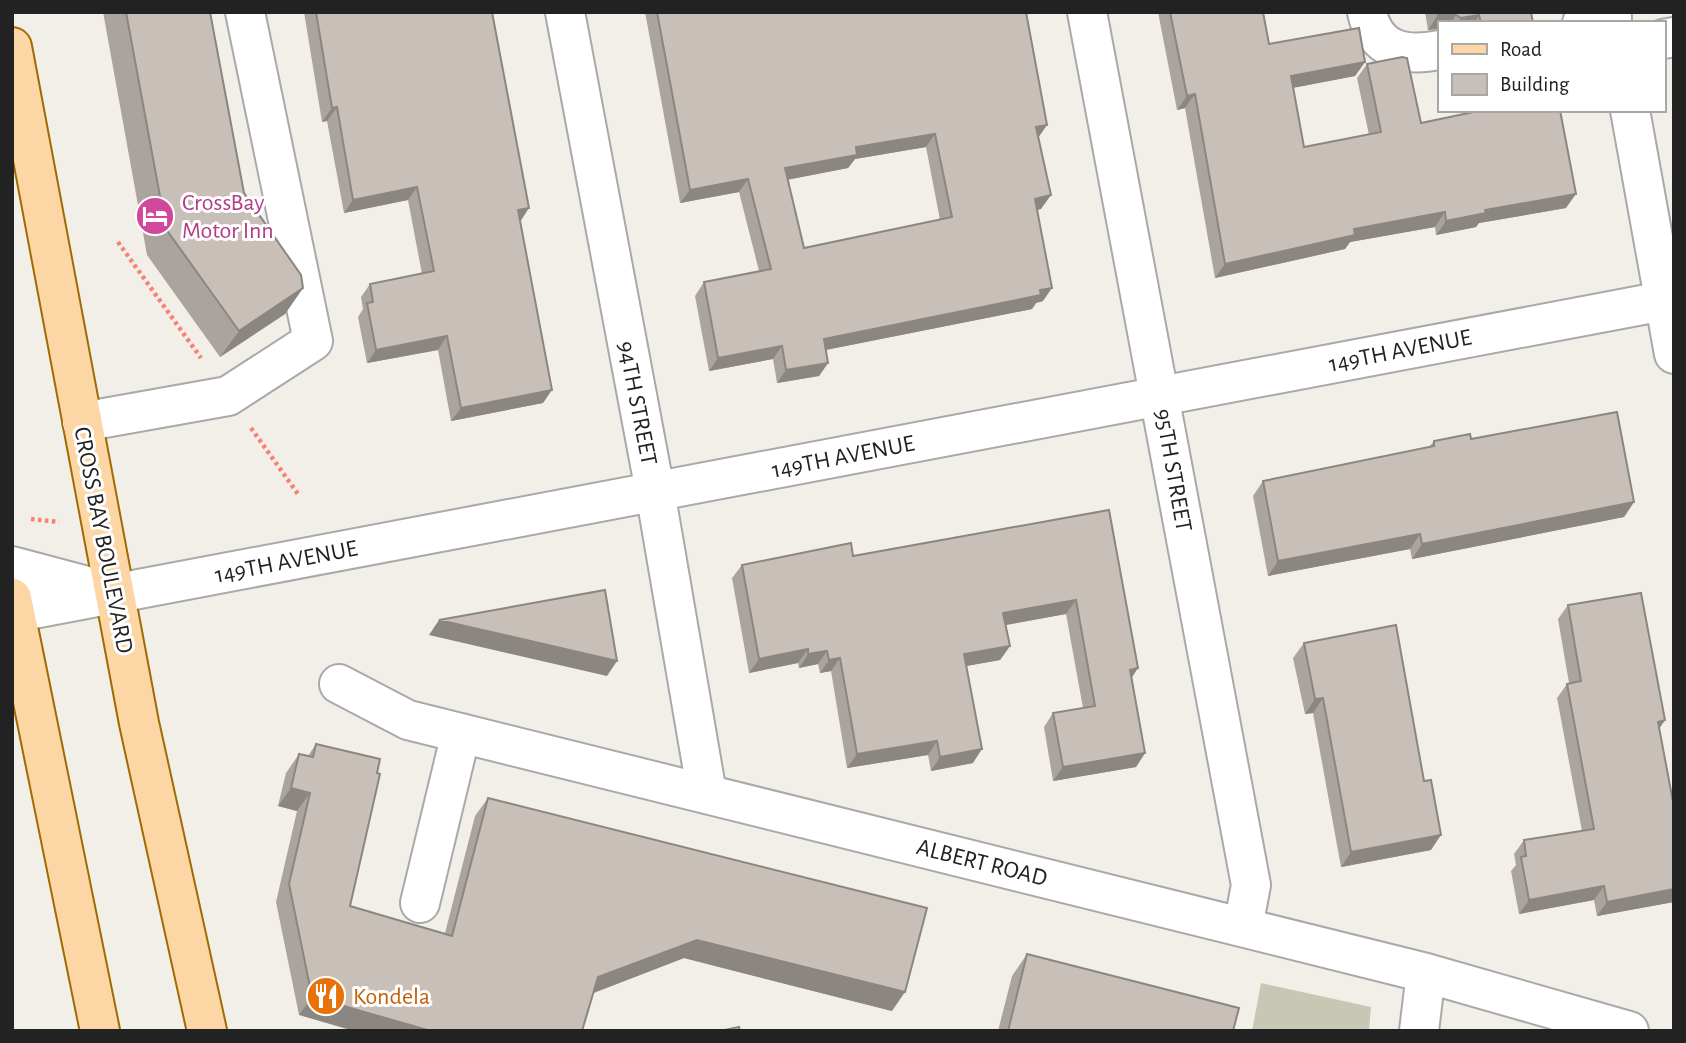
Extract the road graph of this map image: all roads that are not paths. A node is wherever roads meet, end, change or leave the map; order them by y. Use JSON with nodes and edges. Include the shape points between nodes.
{"nodes":[{"id":1,"x":244,"y":12,"type":"edge"},
{"id":2,"x":565,"y":12,"type":"edge"},
{"id":3,"x":1087,"y":12,"type":"edge"},
{"id":4,"x":1367,"y":12,"type":"edge"},
{"id":5,"x":12,"y":47,"type":"edge"},
{"id":6,"x":1438,"y":50,"type":"edge"},
{"id":7,"x":1630,"y":112,"type":"edge"},
{"id":8,"x":1669,"y":300,"type":"edge"},
{"id":9,"x":1674,"y":354,"type":"edge"},
{"id":10,"x":1160,"y":395,"type":"junction"},
{"id":11,"x":82,"y":422,"type":"junction"},
{"id":12,"x":655,"y":491,"type":"junction"},
{"id":13,"x":12,"y":566,"type":"edge"},
{"id":14,"x":115,"y":594,"type":"junction"},
{"id":15,"x":13,"y":608,"type":"edge"},
{"id":16,"x":339,"y":684,"type":"dead end"},
{"id":17,"x":461,"y":733,"type":"junction"},
{"id":18,"x":707,"y":793,"type":"junction"},
{"id":19,"x":420,"y":903,"type":"dead end"},
{"id":20,"x":1243,"y":927,"type":"junction"},
{"id":21,"x":1426,"y":973,"type":"junction"},
{"id":22,"x":100,"y":1031,"type":"edge"},
{"id":23,"x":207,"y":1031,"type":"edge"},
{"id":24,"x":1419,"y":1031,"type":"edge"},
{"id":25,"x":1629,"y":1031,"type":"edge"}],
"edges":[{"from":1,"to":11,"type":"street","via":[[313,341],[228,396]]},
{"from":2,"to":12,"type":"street","name":"94TH STREET"},
{"from":3,"to":10,"type":"street","name":"95TH STREET"},
{"from":4,"to":6,"type":"street","via":[[1370,27],[1387,48],[1416,55]]},
{"from":5,"to":11,"type":"main road","name":"CROSS BAY BOULEVARD"},
{"from":7,"to":8,"type":"street"},
{"from":8,"to":9,"type":"street"},
{"from":8,"to":10,"type":"street","name":"149TH AVENUE"},
{"from":10,"to":12,"type":"street","name":"149TH AVENUE"},
{"from":10,"to":20,"type":"street","name":"95TH STREET","via":[[1251,885]]},
{"from":11,"to":14,"type":"main road","name":"CROSS BAY BOULEVARD"},
{"from":12,"to":14,"type":"street","name":"149TH AVENUE"},
{"from":12,"to":18,"type":"street","name":"94TH STREET"},
{"from":13,"to":14,"type":"street"},
{"from":14,"to":15,"type":"street","name":"149TH AVENUE"},
{"from":14,"to":23,"type":"main road","name":"CROSS BAY BOULEVARD"},
{"from":15,"to":22,"type":"main road"},
{"from":16,"to":17,"type":"street","name":"ALBERT ROAD","via":[[408,720]]},
{"from":17,"to":18,"type":"street","name":"ALBERT ROAD"},
{"from":17,"to":19,"type":"street"},
{"from":18,"to":20,"type":"street","name":"ALBERT ROAD"},
{"from":20,"to":21,"type":"street","name":"ALBERT ROAD"},
{"from":21,"to":24,"type":"street"},
{"from":21,"to":25,"type":"street","name":"ALBERT ROAD"}]}
